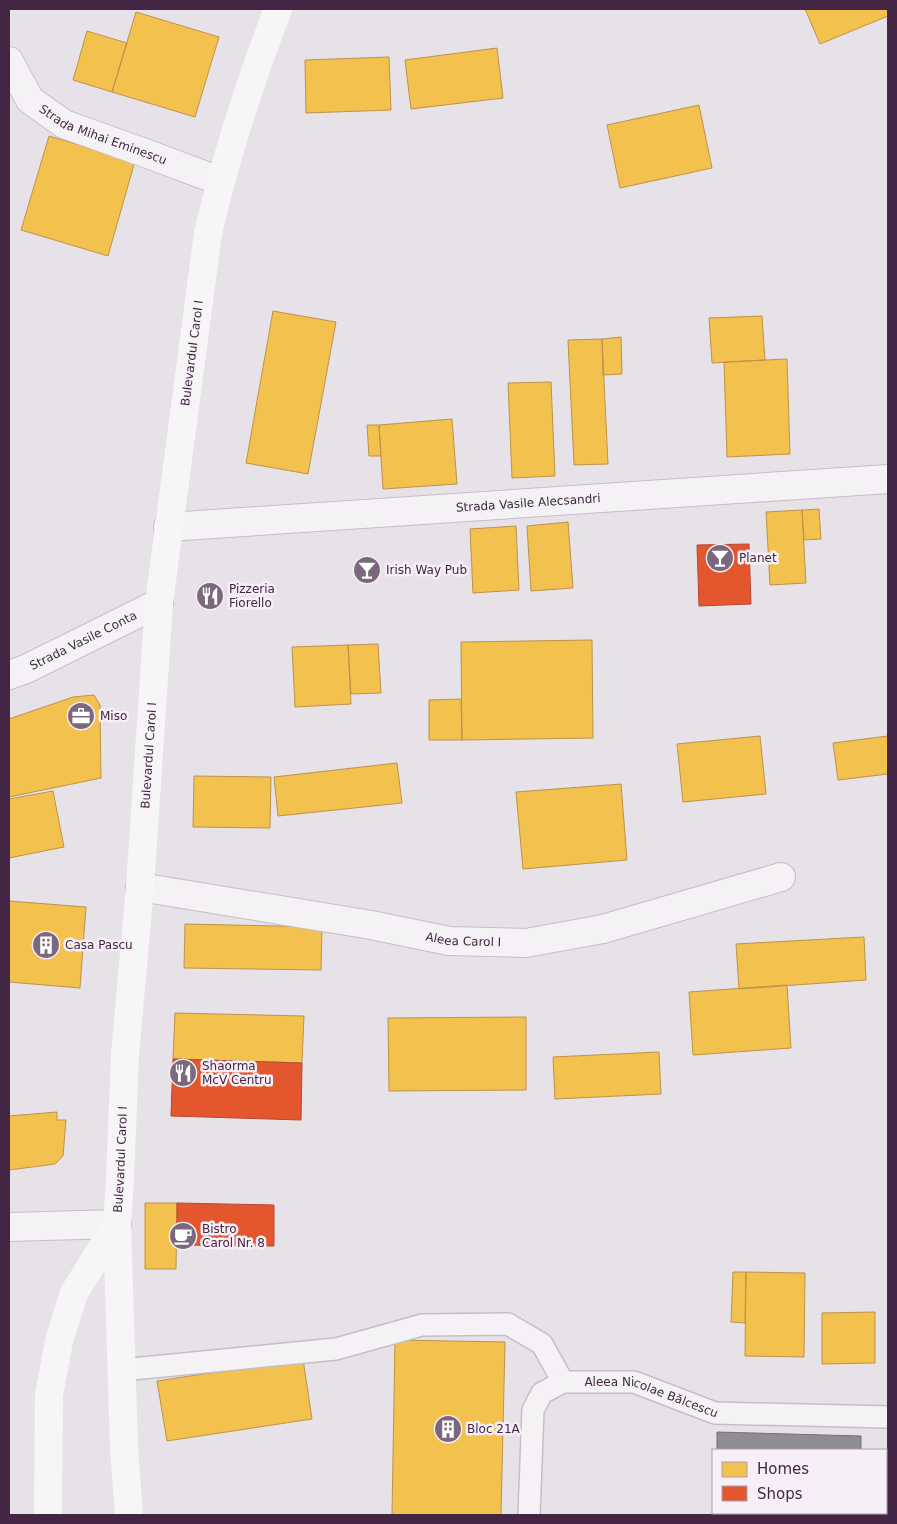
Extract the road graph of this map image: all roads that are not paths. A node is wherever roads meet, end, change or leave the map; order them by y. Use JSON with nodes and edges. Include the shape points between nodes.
{"nodes":[{"id":1,"x":278,"y":9,"type":"edge"},
{"id":2,"x":9,"y":61,"type":"edge"},
{"id":3,"x":220,"y":181,"type":"junction"},
{"id":4,"x":888,"y":479,"type":"edge"},
{"id":5,"x":168,"y":527,"type":"junction"},
{"id":6,"x":159,"y":603,"type":"junction"},
{"id":7,"x":9,"y":675,"type":"edge"},
{"id":8,"x":782,"y":877,"type":"dead end"},
{"id":9,"x":140,"y":887,"type":"junction"},
{"id":10,"x":117,"y":1224,"type":"junction"},
{"id":11,"x":9,"y":1227,"type":"edge"},
{"id":12,"x":122,"y":1370,"type":"junction"},
{"id":13,"x":563,"y":1382,"type":"junction"},
{"id":14,"x":888,"y":1417,"type":"edge"},
{"id":15,"x":124,"y":1448,"type":"junction"},
{"id":16,"x":48,"y":1515,"type":"edge"},
{"id":17,"x":129,"y":1515,"type":"edge"},
{"id":18,"x":148,"y":1515,"type":"edge"},
{"id":19,"x":529,"y":1515,"type":"edge"}],
"edges":[{"from":1,"to":3,"type":"main road","name":"Bulevardul Carol I","via":[[257,63]]},
{"from":2,"to":3,"type":"street","name":"Strada Mihai Eminescu","via":[[30,100],[64,124]]},
{"from":3,"to":5,"type":"main road","name":"Bulevardul Carol I","via":[[208,233]]},
{"from":4,"to":5,"type":"street","name":"Strada Vasile Alecsandri"},
{"from":5,"to":6,"type":"main road","name":"Bulevardul Carol I"},
{"from":6,"to":7,"type":"street","name":"Strada Vasile Conta"},
{"from":6,"to":9,"type":"main road","name":"Bulevardul Carol I"},
{"from":8,"to":9,"type":"street","name":"Aleea Carol I","via":[[603,929],[526,943],[449,941]]},
{"from":9,"to":10,"type":"main road","name":"Bulevardul Carol I","via":[[125,1055]]},
{"from":10,"to":11,"type":"street"},
{"from":10,"to":12,"type":"main road","name":"Bulevardul Carol I"},
{"from":10,"to":16,"type":"main road","via":[[74,1293],[59,1341],[49,1395]]},
{"from":12,"to":13,"type":"lane","via":[[336,1349],[422,1325],[508,1324],[542,1344]]},
{"from":12,"to":15,"type":"main road","name":"Bulevardul Carol I"},
{"from":13,"to":14,"type":"lane","name":"Aleea Nicolae Bălcescu","via":[[634,1382],[715,1413]]},
{"from":13,"to":19,"type":"lane","via":[[542,1394],[533,1410]]},
{"from":15,"to":17,"type":"main road","name":"Bulevardul Carol I"},
{"from":15,"to":18,"type":"main road"}]}
